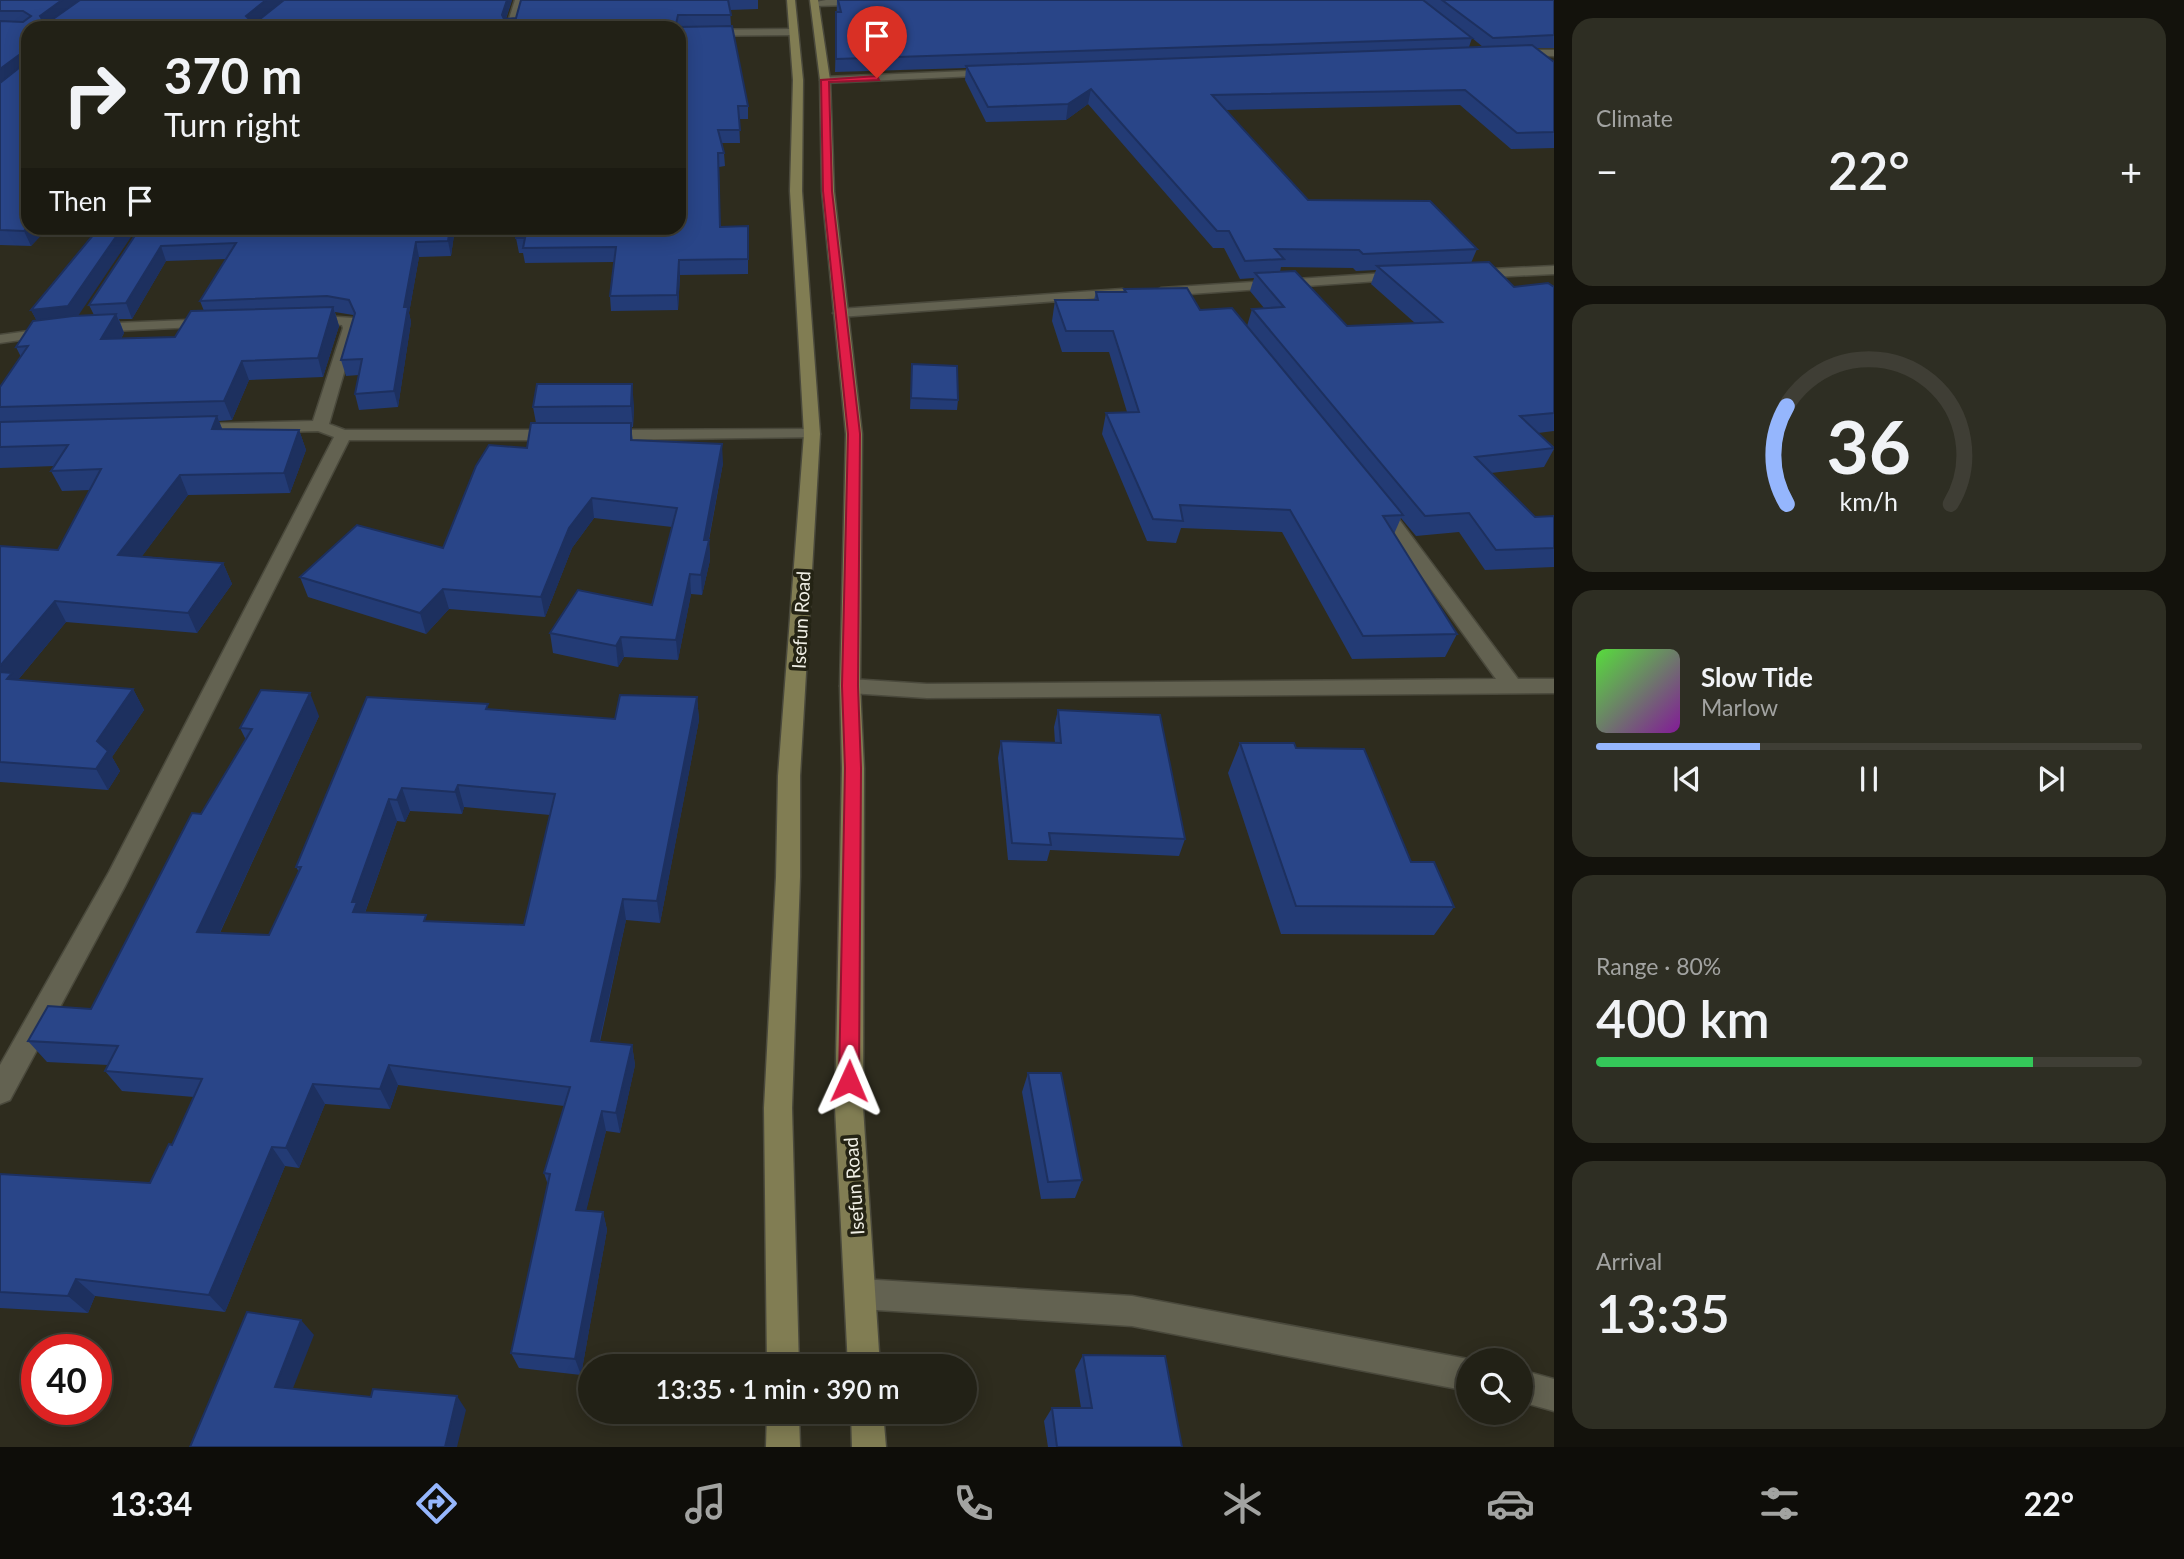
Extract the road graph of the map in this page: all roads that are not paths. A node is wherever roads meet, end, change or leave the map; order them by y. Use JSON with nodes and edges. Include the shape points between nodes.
{"nodes":[{"id":1,"x":519,"y":0,"type":"edge"},
{"id":2,"x":791,"y":0,"type":"edge"},
{"id":3,"x":919,"y":0,"type":"edge"},
{"id":4,"x":814,"y":1,"type":"edge"},
{"id":5,"x":513,"y":21,"type":"edge"},
{"id":6,"x":792,"y":32,"type":"junction"},
{"id":7,"x":686,"y":33,"type":"edge"},
{"id":8,"x":1554,"y":53,"type":"edge"},
{"id":9,"x":1496,"y":54,"type":"edge"},
{"id":10,"x":1003,"y":73,"type":"edge"},
{"id":11,"x":825,"y":80,"type":"junction"},
{"id":12,"x":1554,"y":270,"type":"edge"},
{"id":13,"x":1515,"y":272,"type":"junction"},
{"id":14,"x":1459,"y":274,"type":"edge"},
{"id":15,"x":1418,"y":275,"type":"edge"},
{"id":16,"x":1534,"y":289,"type":"edge"},
{"id":17,"x":840,"y":313,"type":"junction"},
{"id":18,"x":88,"y":317,"type":"edge"},
{"id":19,"x":289,"y":320,"type":"edge"},
{"id":20,"x":220,"y":323,"type":"edge"},
{"id":21,"x":67,"y":330,"type":"edge"},
{"id":22,"x":0,"y":339,"type":"edge"},
{"id":23,"x":320,"y":426,"type":"junction"},
{"id":24,"x":175,"y":429,"type":"edge"},
{"id":25,"x":812,"y":434,"type":"junction"},
{"id":26,"x":343,"y":435,"type":"junction"},
{"id":27,"x":568,"y":435,"type":"edge"},
{"id":28,"x":595,"y":435,"type":"edge"},
{"id":29,"x":1372,"y":496,"type":"edge"},
{"id":30,"x":850,"y":686,"type":"junction"},
{"id":31,"x":1554,"y":686,"type":"edge"},
{"id":32,"x":1512,"y":687,"type":"junction"},
{"id":33,"x":0,"y":1091,"type":"edge"},
{"id":34,"x":861,"y":1294,"type":"junction"},
{"id":35,"x":783,"y":1354,"type":"edge"},
{"id":36,"x":863,"y":1354,"type":"edge"},
{"id":37,"x":1456,"y":1373,"type":"edge"},
{"id":38,"x":1533,"y":1389,"type":"edge"},
{"id":39,"x":1554,"y":1395,"type":"edge"},
{"id":40,"x":783,"y":1424,"type":"edge"},
{"id":41,"x":868,"y":1424,"type":"edge"},
{"id":42,"x":783,"y":1447,"type":"edge"},
{"id":43,"x":869,"y":1447,"type":"edge"}],
"edges":[{"from":1,"to":5,"type":"street"},
{"from":2,"to":6,"type":"street","name":"Isefun Road"},
{"from":3,"to":4,"type":"street"},
{"from":4,"to":11,"type":"street","name":"Isefun Road"},
{"from":6,"to":7,"type":"street"},
{"from":6,"to":25,"type":"street","name":"Isefun Road","via":[[798,80],[796,191]]},
{"from":8,"to":9,"type":"street"},
{"from":10,"to":11,"type":"street"},
{"from":11,"to":17,"type":"street","name":"Isefun Road","via":[[828,191]]},
{"from":12,"to":13,"type":"street"},
{"from":13,"to":14,"type":"street"},
{"from":13,"to":16,"type":"street"},
{"from":15,"to":17,"type":"street","via":[[1349,278],[1209,295],[1145,292]]},
{"from":17,"to":30,"type":"street","name":"Isefun Road","via":[[854,434]]},
{"from":18,"to":20,"type":"street","via":[[81,328]]},
{"from":19,"to":23,"type":"street","via":[[348,321],[350,328]]},
{"from":21,"to":22,"type":"street"},
{"from":23,"to":24,"type":"street"},
{"from":23,"to":26,"type":"street"},
{"from":25,"to":28,"type":"street"},
{"from":25,"to":35,"type":"street","name":"Isefun Road","via":[[789,776],[778,1108]]},
{"from":26,"to":27,"type":"street"},
{"from":26,"to":33,"type":"street","via":[[117,879]]},
{"from":29,"to":32,"type":"street"},
{"from":30,"to":32,"type":"street","via":[[927,691]]},
{"from":30,"to":34,"type":"street","name":"Isefun Road","via":[[849,1107]]},
{"from":31,"to":32,"type":"street"},
{"from":34,"to":36,"type":"street","name":"Isefun Road"},
{"from":34,"to":37,"type":"street","via":[[1132,1311]]},
{"from":38,"to":39,"type":"street"},
{"from":40,"to":42,"type":"street"},
{"from":41,"to":43,"type":"street"}]}
